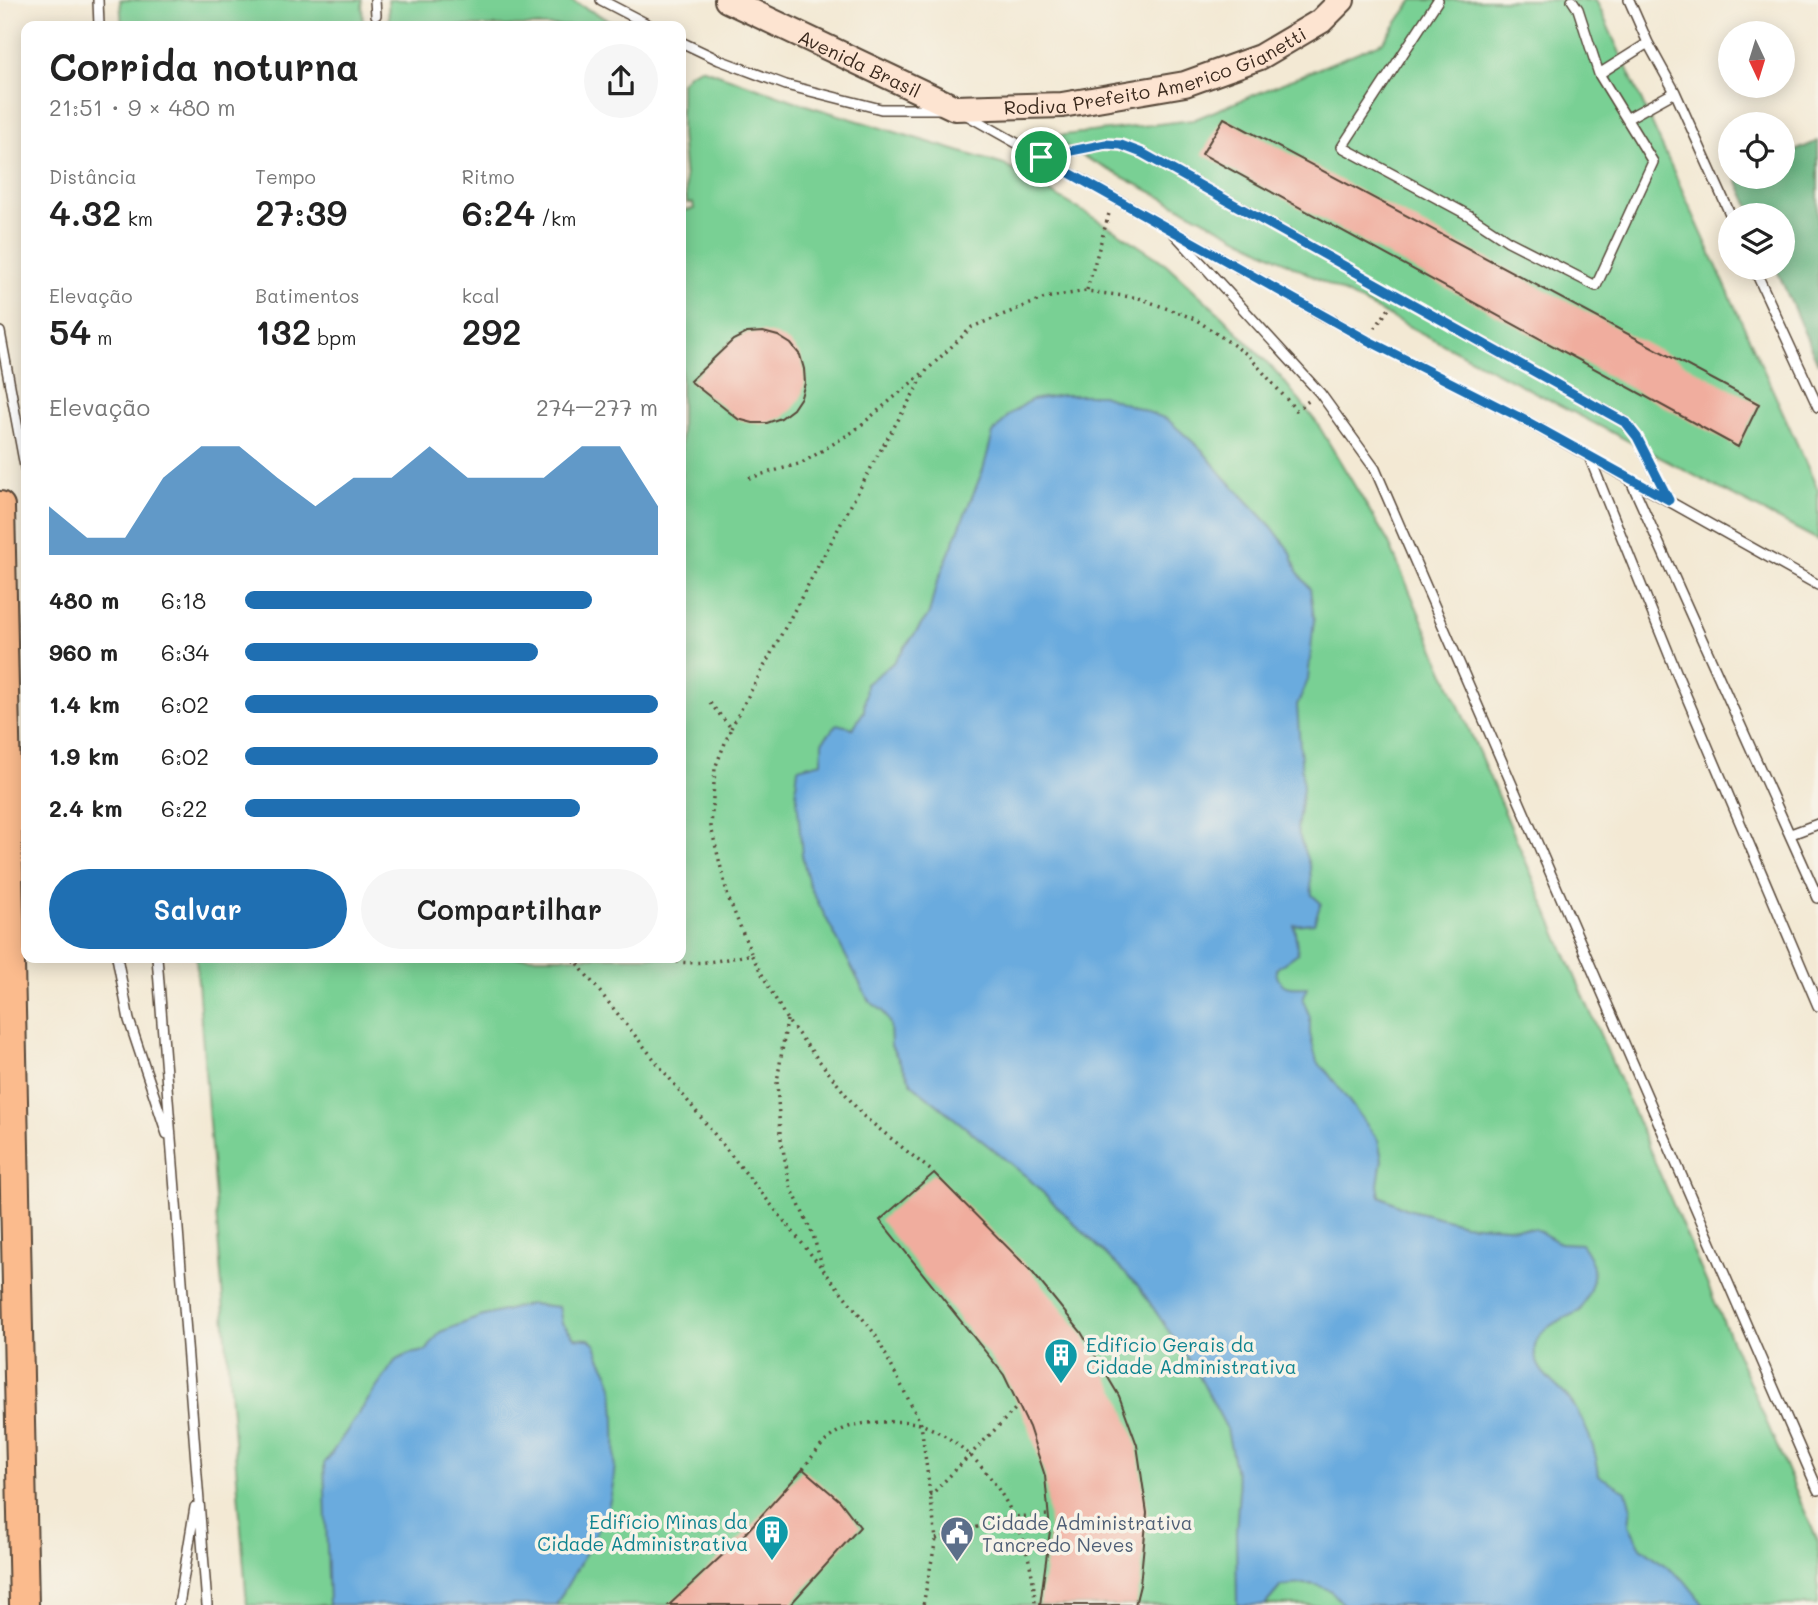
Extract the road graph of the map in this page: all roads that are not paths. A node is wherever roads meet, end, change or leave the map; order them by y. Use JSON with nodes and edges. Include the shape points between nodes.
{"nodes":[{"id":1,"x":98,"y":0,"type":"edge"},
{"id":2,"x":375,"y":0,"type":"edge"},
{"id":3,"x":601,"y":0,"type":"edge"},
{"id":4,"x":727,"y":0,"type":"edge"},
{"id":5,"x":1342,"y":0,"type":"edge"},
{"id":6,"x":1438,"y":0,"type":"edge"},
{"id":7,"x":1572,"y":0,"type":"edge"},
{"id":8,"x":1629,"y":0,"type":"edge"},
{"id":9,"x":376,"y":15,"type":"dead end"},
{"id":10,"x":99,"y":21,"type":"edge"},
{"id":11,"x":641,"y":21,"type":"edge"},
{"id":12,"x":1648,"y":43,"type":"junction"},
{"id":13,"x":686,"y":44,"type":"edge"},
{"id":14,"x":1599,"y":74,"type":"junction"},
{"id":15,"x":1675,"y":92,"type":"junction"},
{"id":16,"x":955,"y":108,"type":"junction"},
{"id":17,"x":1628,"y":118,"type":"junction"},
{"id":18,"x":1041,"y":157,"type":"junction"},
{"id":19,"x":1725,"y":203,"type":"edge"},
{"id":20,"x":1172,"y":231,"type":"junction"},
{"id":21,"x":1760,"y":280,"type":"edge"},
{"id":22,"x":0,"y":332,"type":"edge"},
{"id":23,"x":1818,"y":407,"type":"edge"},
{"id":24,"x":21,"y":445,"type":"edge"},
{"id":25,"x":1588,"y":456,"type":"junction"},
{"id":26,"x":1630,"y":479,"type":"junction"},
{"id":27,"x":1669,"y":500,"type":"junction"},
{"id":28,"x":0,"y":506,"type":"edge"},
{"id":29,"x":1818,"y":585,"type":"edge"},
{"id":30,"x":1818,"y":824,"type":"edge"},
{"id":31,"x":1791,"y":834,"type":"junction"},
{"id":32,"x":1818,"y":898,"type":"edge"},
{"id":33,"x":118,"y":963,"type":"edge"},
{"id":34,"x":158,"y":963,"type":"edge"},
{"id":35,"x":1818,"y":1006,"type":"edge"},
{"id":36,"x":173,"y":1149,"type":"junction"},
{"id":37,"x":1818,"y":1490,"type":"edge"},
{"id":38,"x":197,"y":1492,"type":"junction"},
{"id":39,"x":24,"y":1605,"type":"edge"},
{"id":40,"x":178,"y":1605,"type":"edge"},
{"id":41,"x":207,"y":1605,"type":"edge"}],
"edges":[{"from":1,"to":10,"type":"lane"},
{"from":2,"to":9,"type":"lane"},
{"from":3,"to":11,"type":"lane"},
{"from":4,"to":16,"type":"street","name":"Avenida Brasil"},
{"from":5,"to":16,"type":"street","name":"Rodiva Prefeito Americo Gianetti","via":[[1321,21],[1259,57],[1185,83],[1062,105]]},
{"from":6,"to":17,"type":"lane","via":[[1342,147],[1597,286],[1653,162]]},
{"from":7,"to":14,"type":"lane"},
{"from":8,"to":12,"type":"lane"},
{"from":12,"to":14,"type":"lane"},
{"from":12,"to":15,"type":"lane"},
{"from":13,"to":16,"type":"lane","via":[[786,85],[881,109]]},
{"from":14,"to":17,"type":"lane"},
{"from":15,"to":17,"type":"lane"},
{"from":15,"to":19,"type":"lane"},
{"from":16,"to":18,"type":"lane"},
{"from":18,"to":20,"type":"lane"},
{"from":18,"to":27,"type":"lane","via":[[1106,144],[1142,153],[1626,423]]},
{"from":20,"to":25,"type":"lane"},
{"from":20,"to":37,"type":"lane","via":[[1320,393],[1375,469]]},
{"from":21,"to":23,"type":"lane"},
{"from":22,"to":24,"type":"lane"},
{"from":25,"to":26,"type":"lane"},
{"from":25,"to":35,"type":"lane"},
{"from":26,"to":27,"type":"lane"},
{"from":26,"to":31,"type":"lane"},
{"from":27,"to":29,"type":"lane"},
{"from":28,"to":39,"type":"main road"},
{"from":30,"to":31,"type":"lane"},
{"from":31,"to":32,"type":"lane"},
{"from":33,"to":36,"type":"lane","via":[[129,1020]]},
{"from":34,"to":36,"type":"lane"},
{"from":36,"to":38,"type":"lane"},
{"from":38,"to":40,"type":"lane"},
{"from":38,"to":41,"type":"lane"}]}
